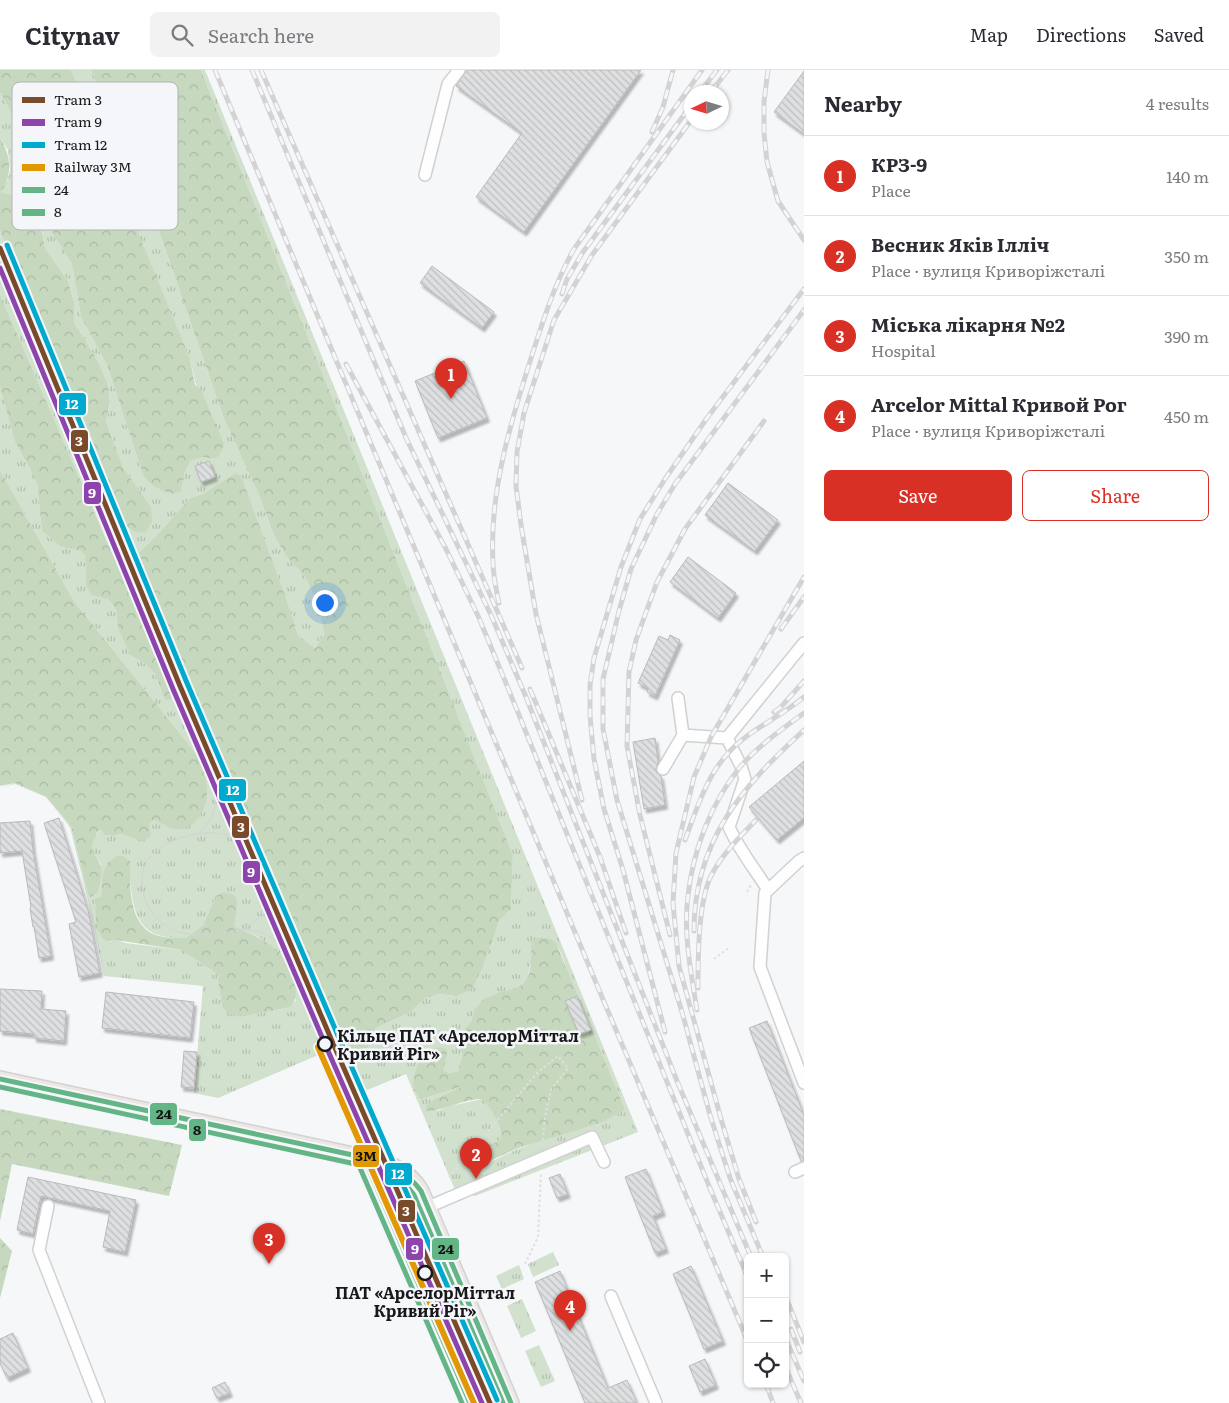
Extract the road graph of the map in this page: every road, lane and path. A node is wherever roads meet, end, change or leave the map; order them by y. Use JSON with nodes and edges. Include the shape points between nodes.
{"nodes":[{"id":1,"x":458,"y":70,"type":"edge"},
{"id":2,"x":425,"y":175,"type":"dead end"},
{"id":3,"x":804,"y":643,"type":"edge"},
{"id":4,"x":678,"y":698,"type":"dead end"},
{"id":5,"x":683,"y":735,"type":"junction"},
{"id":6,"x":727,"y":738,"type":"junction"},
{"id":7,"x":662,"y":769,"type":"dead end"},
{"id":8,"x":804,"y":858,"type":"edge"},
{"id":9,"x":768,"y":890,"type":"junction"},
{"id":10,"x":730,"y":948,"type":"dead end"},
{"id":11,"x":714,"y":959,"type":"dead end"},
{"id":12,"x":568,"y":1068,"type":"dead end"},
{"id":13,"x":0,"y":1079,"type":"edge"},
{"id":14,"x":804,"y":1083,"type":"edge"},
{"id":15,"x":364,"y":1158,"type":"junction"},
{"id":16,"x":604,"y":1162,"type":"dead end"},
{"id":17,"x":449,"y":1177,"type":"dead end"},
{"id":18,"x":48,"y":1206,"type":"dead end"},
{"id":19,"x":428,"y":1207,"type":"junction"},
{"id":20,"x":611,"y":1296,"type":"dead end"},
{"id":21,"x":99,"y":1403,"type":"edge"},
{"id":22,"x":470,"y":1403,"type":"edge"},
{"id":23,"x":511,"y":1403,"type":"edge"},
{"id":24,"x":656,"y":1403,"type":"edge"}],
"edges":[{"from":1,"to":2,"type":"lane","via":[[448,84]]},
{"from":3,"to":6,"type":"lane"},
{"from":4,"to":5,"type":"lane"},
{"from":5,"to":6,"type":"lane"},
{"from":5,"to":7,"type":"lane"},
{"from":6,"to":9,"type":"lane","via":[[745,779],[729,827],[735,842]]},
{"from":8,"to":9,"type":"lane"},
{"from":9,"to":14,"type":"lane","via":[[765,893],[760,967]]},
{"from":10,"to":11,"type":"path"},
{"from":12,"to":17,"type":"path","via":[[558,1056],[538,1072]]},
{"from":13,"to":15,"type":"main road"},
{"from":15,"to":19,"type":"main road","via":[[409,1174]]},
{"from":15,"to":22,"type":"main road"},
{"from":16,"to":19,"type":"lane","via":[[592,1137]]},
{"from":18,"to":21,"type":"lane","via":[[38,1250]]},
{"from":19,"to":23,"type":"main road"},
{"from":20,"to":24,"type":"lane"}]}
